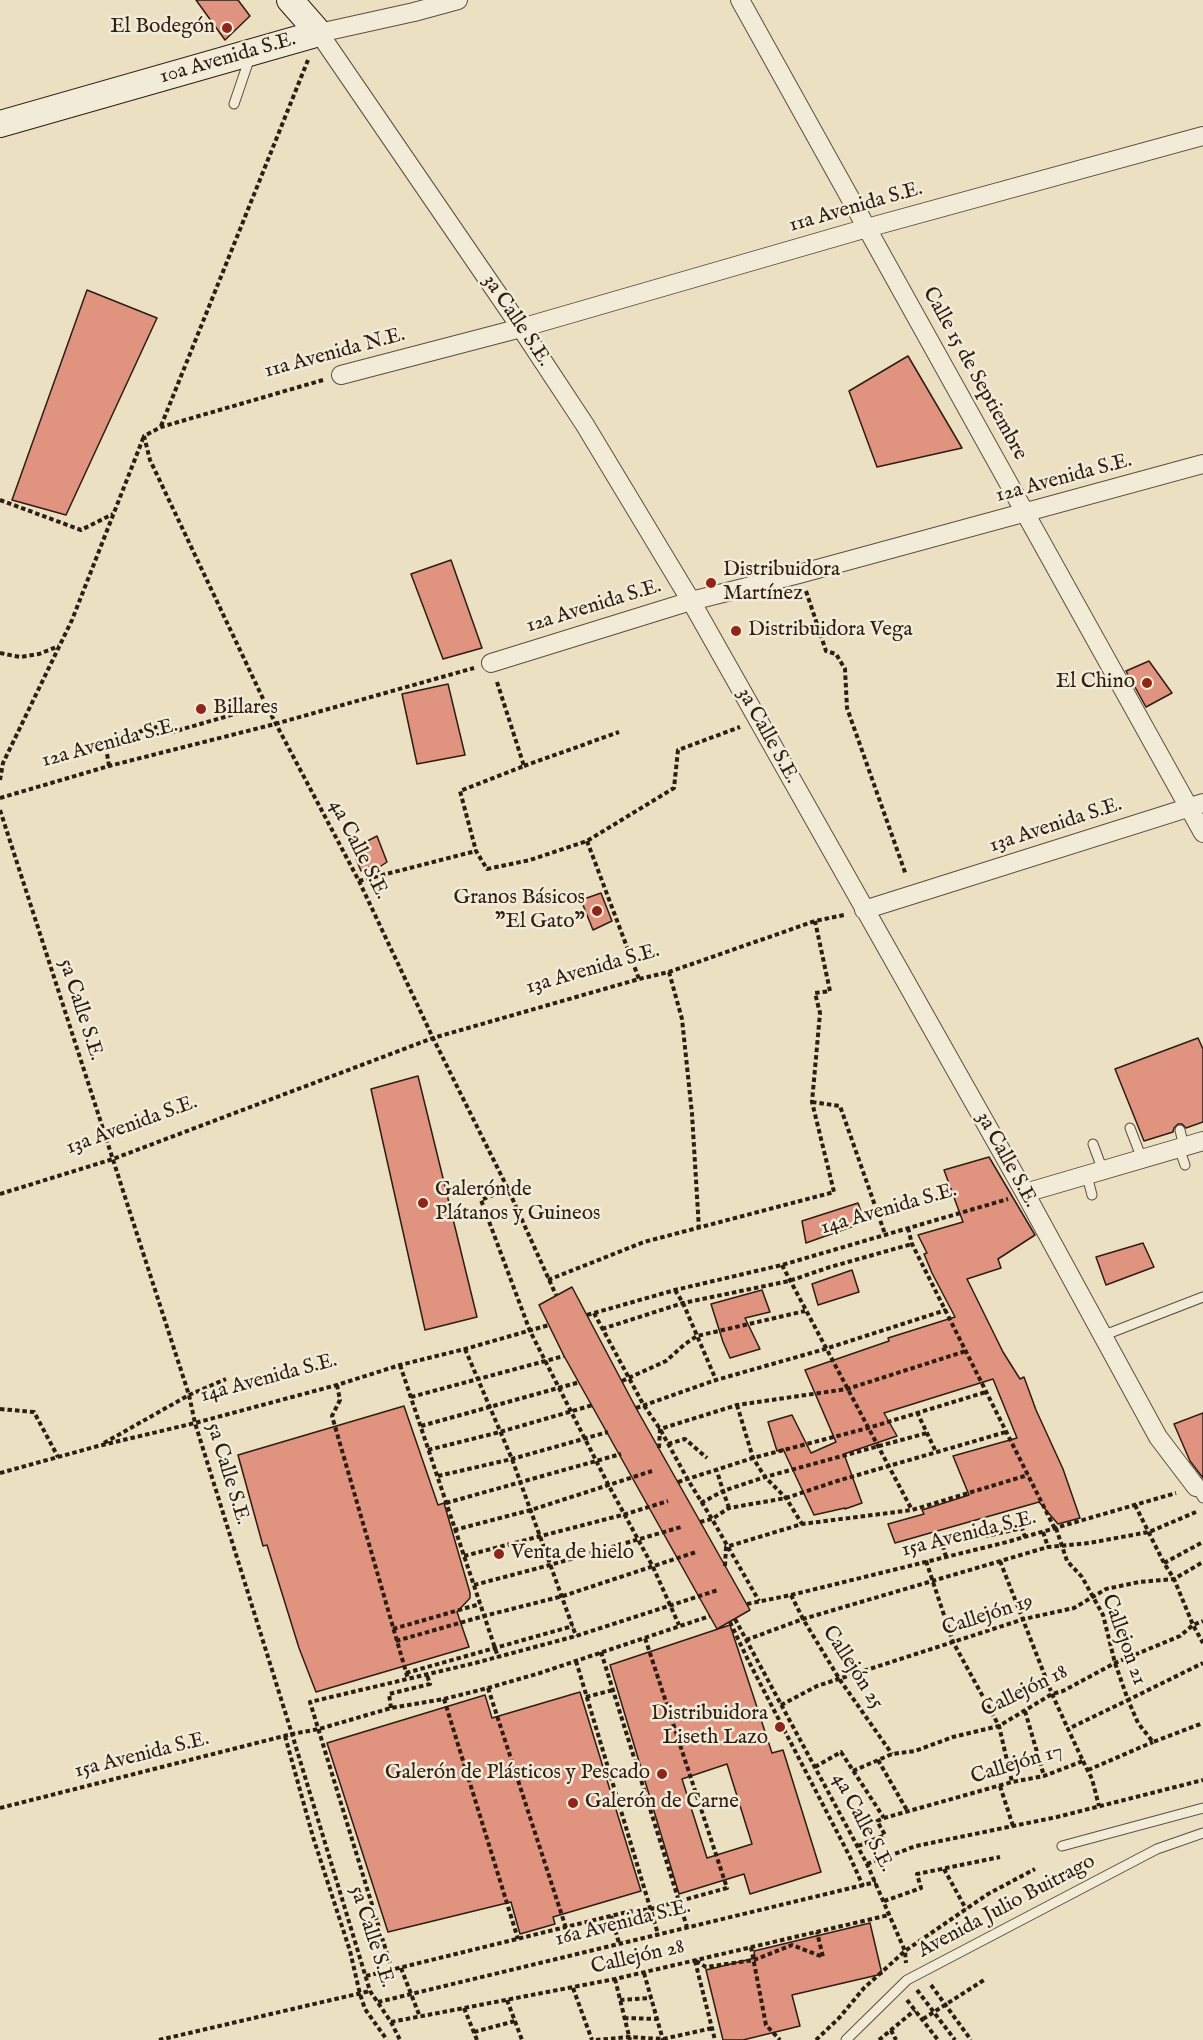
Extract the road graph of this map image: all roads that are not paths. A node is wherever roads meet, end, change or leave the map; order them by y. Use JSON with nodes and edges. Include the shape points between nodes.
{"nodes":[{"id":1,"x":290,"y":0,"type":"edge"},
{"id":2,"x":458,"y":0,"type":"edge"},
{"id":3,"x":740,"y":0,"type":"edge"},
{"id":4,"x":319,"y":33,"type":"junction"},
{"id":5,"x":251,"y":52,"type":"junction"},
{"id":6,"x":234,"y":104,"type":"dead end"},
{"id":7,"x":0,"y":124,"type":"edge"},
{"id":8,"x":1203,"y":136,"type":"edge"},
{"id":9,"x":867,"y":228,"type":"junction"},
{"id":10,"x":521,"y":328,"type":"junction"},
{"id":11,"x":340,"y":375,"type":"road end"},
{"id":12,"x":1203,"y":464,"type":"edge"},
{"id":13,"x":1025,"y":513,"type":"junction"},
{"id":14,"x":691,"y":601,"type":"junction"},
{"id":15,"x":490,"y":663,"type":"road end"},
{"id":16,"x":1196,"y":806,"type":"edge"},
{"id":17,"x":1203,"y":833,"type":"edge"},
{"id":18,"x":864,"y":910,"type":"junction"},
{"id":19,"x":1130,"y":1128,"type":"dead end"},
{"id":20,"x":1203,"y":1141,"type":"edge"},
{"id":21,"x":1093,"y":1144,"type":"dead end"},
{"id":22,"x":1142,"y":1159,"type":"junction"},
{"id":23,"x":1095,"y":1174,"type":"junction"},
{"id":24,"x":1025,"y":1193,"type":"junction"},
{"id":25,"x":1092,"y":1195,"type":"dead end"},
{"id":26,"x":1203,"y":1297,"type":"edge"},
{"id":27,"x":1102,"y":1336,"type":"junction"},
{"id":28,"x":1200,"y":1493,"type":"edge"},
{"id":29,"x":1203,"y":1808,"type":"edge"},
{"id":30,"x":1203,"y":1833,"type":"edge"},
{"id":31,"x":1062,"y":1846,"type":"dead end"},
{"id":32,"x":846,"y":2040,"type":"edge"}],
"edges":[{"from":1,"to":4,"type":"street","name":"3a Calle S.E."},
{"from":2,"to":4,"type":"street","name":"10a Avenida S.E."},
{"from":3,"to":9,"type":"street","name":"Calle 15 de Septiembre"},
{"from":4,"to":5,"type":"street","name":"10a Avenida S.E."},
{"from":4,"to":10,"type":"street","name":"3a Calle S.E."},
{"from":5,"to":6,"type":"lane"},
{"from":5,"to":7,"type":"street","name":"10a Avenida S.E."},
{"from":8,"to":9,"type":"street","name":"11a Avenida S.E."},
{"from":9,"to":10,"type":"street","name":"11a Avenida S.E."},
{"from":9,"to":13,"type":"street","name":"Calle 15 de Septiembre"},
{"from":10,"to":11,"type":"street","name":"11a Avenida N.E."},
{"from":10,"to":14,"type":"street","name":"3a Calle S.E.","via":[[585,425]]},
{"from":12,"to":13,"type":"street","name":"12a Avenida S.E."},
{"from":13,"to":14,"type":"street","name":"12a Avenida S.E."},
{"from":13,"to":16,"type":"street","name":"Calle 15 de Septiembre"},
{"from":14,"to":15,"type":"street","name":"12a Avenida S.E."},
{"from":14,"to":18,"type":"street","name":"3a Calle S.E."},
{"from":16,"to":17,"type":"street","name":"Calle 15 de Septiembre"},
{"from":16,"to":18,"type":"street","name":"13a Avenida S.E."},
{"from":18,"to":24,"type":"street","name":"3a Calle S.E."},
{"from":19,"to":22,"type":"lane"},
{"from":20,"to":22,"type":"street"},
{"from":21,"to":23,"type":"lane"},
{"from":22,"to":23,"type":"street"},
{"from":23,"to":24,"type":"street"},
{"from":23,"to":25,"type":"lane"},
{"from":24,"to":27,"type":"street","name":"3a Calle S.E."},
{"from":26,"to":27,"type":"lane"},
{"from":27,"to":28,"type":"street","name":"3a Calle S.E.","via":[[1158,1437]]},
{"from":29,"to":31,"type":"lane"},
{"from":30,"to":32,"type":"lane","name":"Avenida Julio Buitrago","via":[[1157,1849],[907,1980]]}]}
